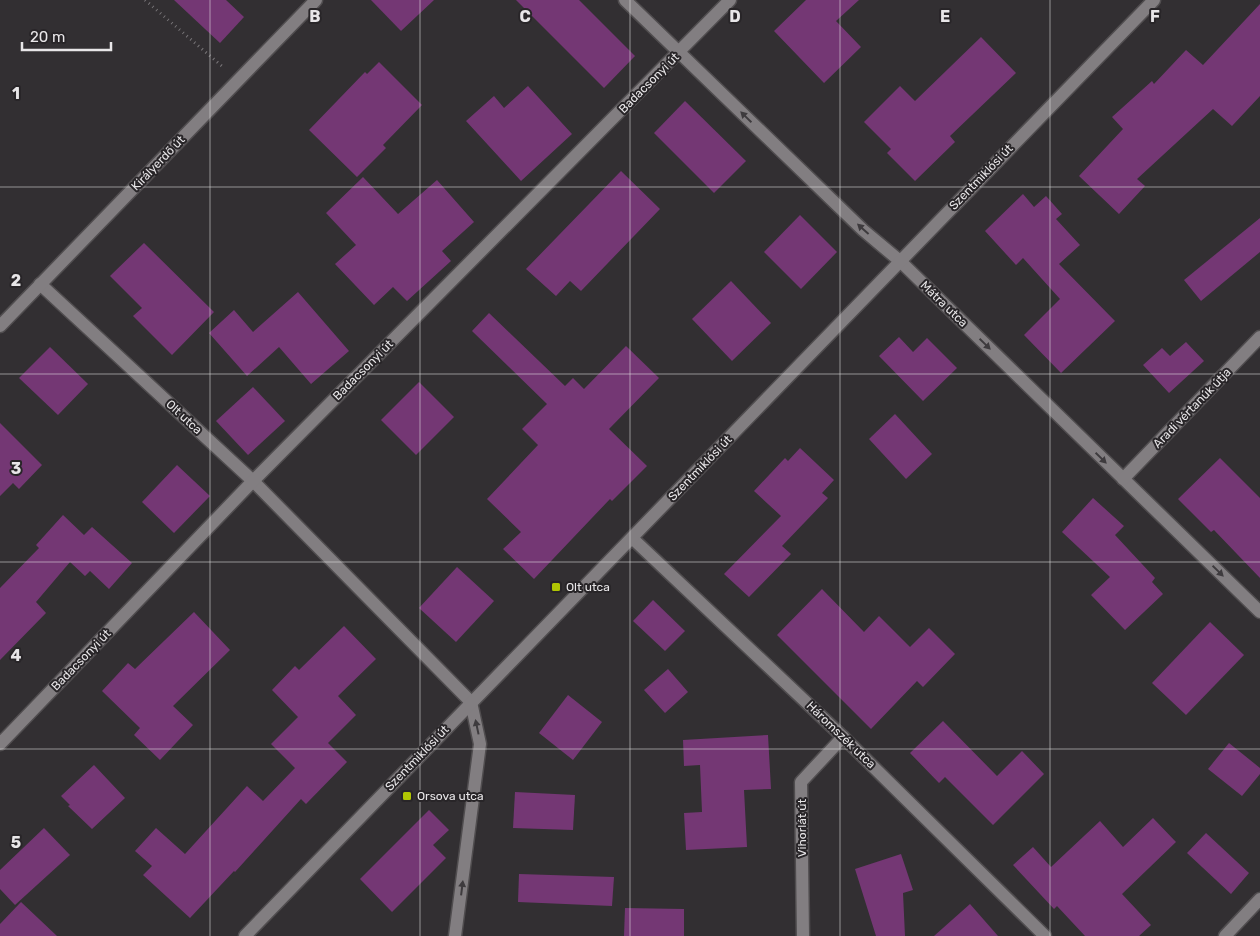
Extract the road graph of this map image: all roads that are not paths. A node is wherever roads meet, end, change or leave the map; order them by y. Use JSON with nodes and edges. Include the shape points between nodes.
{"nodes":[{"id":1,"x":316,"y":0,"type":"edge"},
{"id":2,"x":625,"y":0,"type":"edge"},
{"id":3,"x":730,"y":0,"type":"edge"},
{"id":4,"x":1154,"y":0,"type":"edge"},
{"id":5,"x":680,"y":53,"type":"junction"},
{"id":6,"x":900,"y":261,"type":"junction"},
{"id":7,"x":40,"y":284,"type":"junction"},
{"id":8,"x":0,"y":326,"type":"edge"},
{"id":9,"x":1260,"y":337,"type":"edge"},
{"id":10,"x":1123,"y":479,"type":"junction"},
{"id":11,"x":253,"y":480,"type":"junction"},
{"id":12,"x":632,"y":538,"type":"junction"},
{"id":13,"x":1260,"y":612,"type":"edge"},
{"id":14,"x":471,"y":702,"type":"junction"},
{"id":15,"x":843,"y":737,"type":"junction"},
{"id":16,"x":0,"y":744,"type":"edge"},
{"id":17,"x":1260,"y":899,"type":"edge"},
{"id":18,"x":245,"y":936,"type":"edge"},
{"id":19,"x":455,"y":936,"type":"edge"},
{"id":20,"x":803,"y":936,"type":"edge"},
{"id":21,"x":1046,"y":936,"type":"edge"},
{"id":22,"x":1225,"y":936,"type":"edge"}],
"edges":[{"from":1,"to":7,"type":"street","name":"Királyerdő út"},
{"from":2,"to":5,"type":"street","name":"Mátra utca"},
{"from":3,"to":5,"type":"street","name":"Badacsonyi út"},
{"from":4,"to":6,"type":"street","name":"Szentmiklósi út"},
{"from":6,"to":5,"type":"street","name":"Mátra utca","one_way":true,"via":[[863,230]]},
{"from":5,"to":11,"type":"street","name":"Badacsonyi út"},
{"from":6,"to":10,"type":"street","name":"Mátra utca","one_way":true},
{"from":6,"to":12,"type":"street","name":"Szentmiklósi út"},
{"from":7,"to":8,"type":"street","name":"Királyerdő út"},
{"from":7,"to":11,"type":"street","name":"Olt utca"},
{"from":9,"to":10,"type":"street","name":"Aradi vértanúk útja"},
{"from":10,"to":13,"type":"street","name":"Mátra utca","one_way":true},
{"from":11,"to":14,"type":"street","name":"Olt utca"},
{"from":11,"to":16,"type":"street","name":"Badacsonyi út"},
{"from":12,"to":14,"type":"street","name":"Szentmiklósi út"},
{"from":12,"to":15,"type":"street","name":"Háromszék utca"},
{"from":14,"to":18,"type":"street","name":"Szentmiklósi út"},
{"from":19,"to":14,"type":"street","one_way":true,"via":[[480,744]]},
{"from":15,"to":20,"type":"street","name":"Vihorlát út","via":[[801,782]]},
{"from":15,"to":21,"type":"street","name":"Háromszék utca"},
{"from":17,"to":22,"type":"street"}]}
